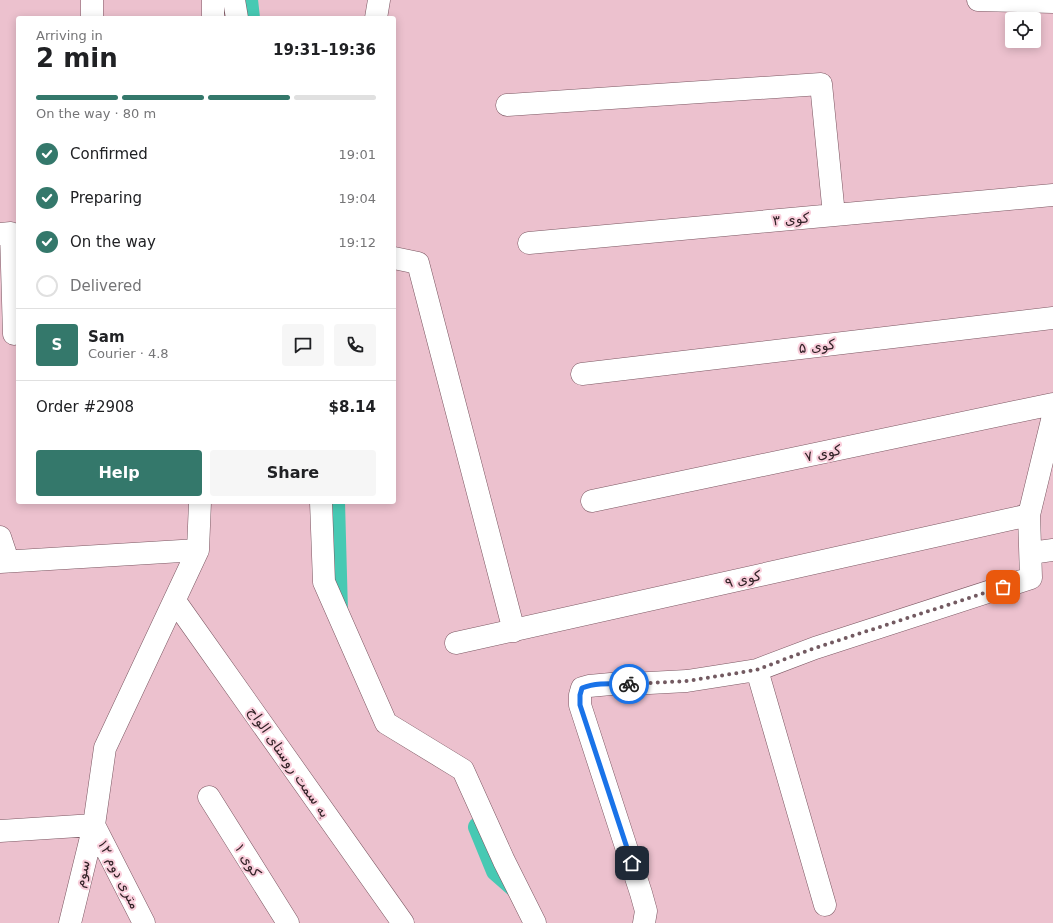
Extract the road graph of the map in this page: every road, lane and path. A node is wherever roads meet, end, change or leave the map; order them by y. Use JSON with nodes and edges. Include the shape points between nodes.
{"nodes":[{"id":1,"x":92,"y":0,"type":"edge"},
{"id":2,"x":213,"y":0,"type":"edge"},
{"id":3,"x":234,"y":0,"type":"edge"},
{"id":4,"x":378,"y":0,"type":"edge"},
{"id":5,"x":978,"y":0,"type":"edge"},
{"id":6,"x":1053,"y":2,"type":"edge"},
{"id":7,"x":92,"y":16,"type":"edge"},
{"id":8,"x":213,"y":16,"type":"edge"},
{"id":9,"x":237,"y":16,"type":"edge"},
{"id":10,"x":376,"y":16,"type":"edge"},
{"id":11,"x":507,"y":105,"type":"dead end"},
{"id":12,"x":1053,"y":195,"type":"edge"},
{"id":13,"x":834,"y":215,"type":"junction"},
{"id":14,"x":0,"y":234,"type":"edge"},
{"id":15,"x":529,"y":242,"type":"dead end"},
{"id":16,"x":396,"y":258,"type":"edge"},
{"id":17,"x":1053,"y":318,"type":"edge"},
{"id":18,"x":11,"y":332,"type":"edge"},
{"id":19,"x":582,"y":374,"type":"dead end"},
{"id":20,"x":1053,"y":404,"type":"edge"},
{"id":21,"x":1053,"y":416,"type":"edge"},
{"id":22,"x":592,"y":501,"type":"dead end"},
{"id":23,"x":200,"y":504,"type":"edge"},
{"id":24,"x":321,"y":504,"type":"edge"},
{"id":25,"x":1029,"y":515,"type":"junction"},
{"id":26,"x":0,"y":537,"type":"edge"},
{"id":27,"x":198,"y":550,"type":"junction"},
{"id":28,"x":1053,"y":550,"type":"edge"},
{"id":29,"x":1031,"y":553,"type":"junction"},
{"id":30,"x":4,"y":562,"type":"edge"},
{"id":31,"x":175,"y":601,"type":"junction"},
{"id":32,"x":514,"y":631,"type":"junction"},
{"id":33,"x":456,"y":643,"type":"dead end"},
{"id":34,"x":756,"y":670,"type":"junction"},
{"id":35,"x":209,"y":797,"type":"dead end"},
{"id":36,"x":94,"y":824,"type":"junction"},
{"id":37,"x":0,"y":831,"type":"edge"},
{"id":38,"x":826,"y":905,"type":"dead end"},
{"id":39,"x":70,"y":923,"type":"edge"},
{"id":40,"x":144,"y":923,"type":"edge"},
{"id":41,"x":288,"y":923,"type":"edge"},
{"id":42,"x":403,"y":923,"type":"edge"},
{"id":43,"x":536,"y":923,"type":"edge"},
{"id":44,"x":644,"y":923,"type":"edge"}],
"edges":[{"from":1,"to":7,"type":"street"},
{"from":2,"to":8,"type":"street"},
{"from":3,"to":9,"type":"street"},
{"from":4,"to":10,"type":"street"},
{"from":5,"to":6,"type":"street"},
{"from":11,"to":13,"type":"street","via":[[821,84]]},
{"from":12,"to":13,"type":"street","name":"کوی ۳"},
{"from":13,"to":15,"type":"street","name":"کوی ۳"},
{"from":14,"to":18,"type":"street","via":[[11,233]]},
{"from":16,"to":32,"type":"street","via":[[418,263]]},
{"from":17,"to":19,"type":"street","name":"کوی ۵"},
{"from":20,"to":22,"type":"street","name":"کوی ۷"},
{"from":21,"to":25,"type":"street"},
{"from":23,"to":27,"type":"street"},
{"from":24,"to":43,"type":"street","via":[[324,582],[386,723],[463,770],[504,861]]},
{"from":25,"to":29,"type":"street"},
{"from":25,"to":32,"type":"street","name":"کوی ۹"},
{"from":26,"to":30,"type":"street"},
{"from":27,"to":30,"type":"street"},
{"from":27,"to":31,"type":"street","name":"سوم"},
{"from":28,"to":29,"type":"street"},
{"from":29,"to":34,"type":"street","via":[[1032,578],[815,648]]},
{"from":31,"to":36,"type":"street","name":"سوم","via":[[105,748]]},
{"from":31,"to":42,"type":"street","name":"به سمت روستای الواج"},
{"from":32,"to":33,"type":"street","name":"کوی ۹"},
{"from":34,"to":38,"type":"street"},
{"from":34,"to":44,"type":"street","via":[[687,681],[611,684],[582,688],[580,705],[641,893],[646,911]]},
{"from":35,"to":41,"type":"street","name":"کوی ۱"},
{"from":36,"to":37,"type":"street"},
{"from":36,"to":39,"type":"street","name":"سوم"},
{"from":36,"to":40,"type":"street","name":"۱۲ متری دوم"}]}
